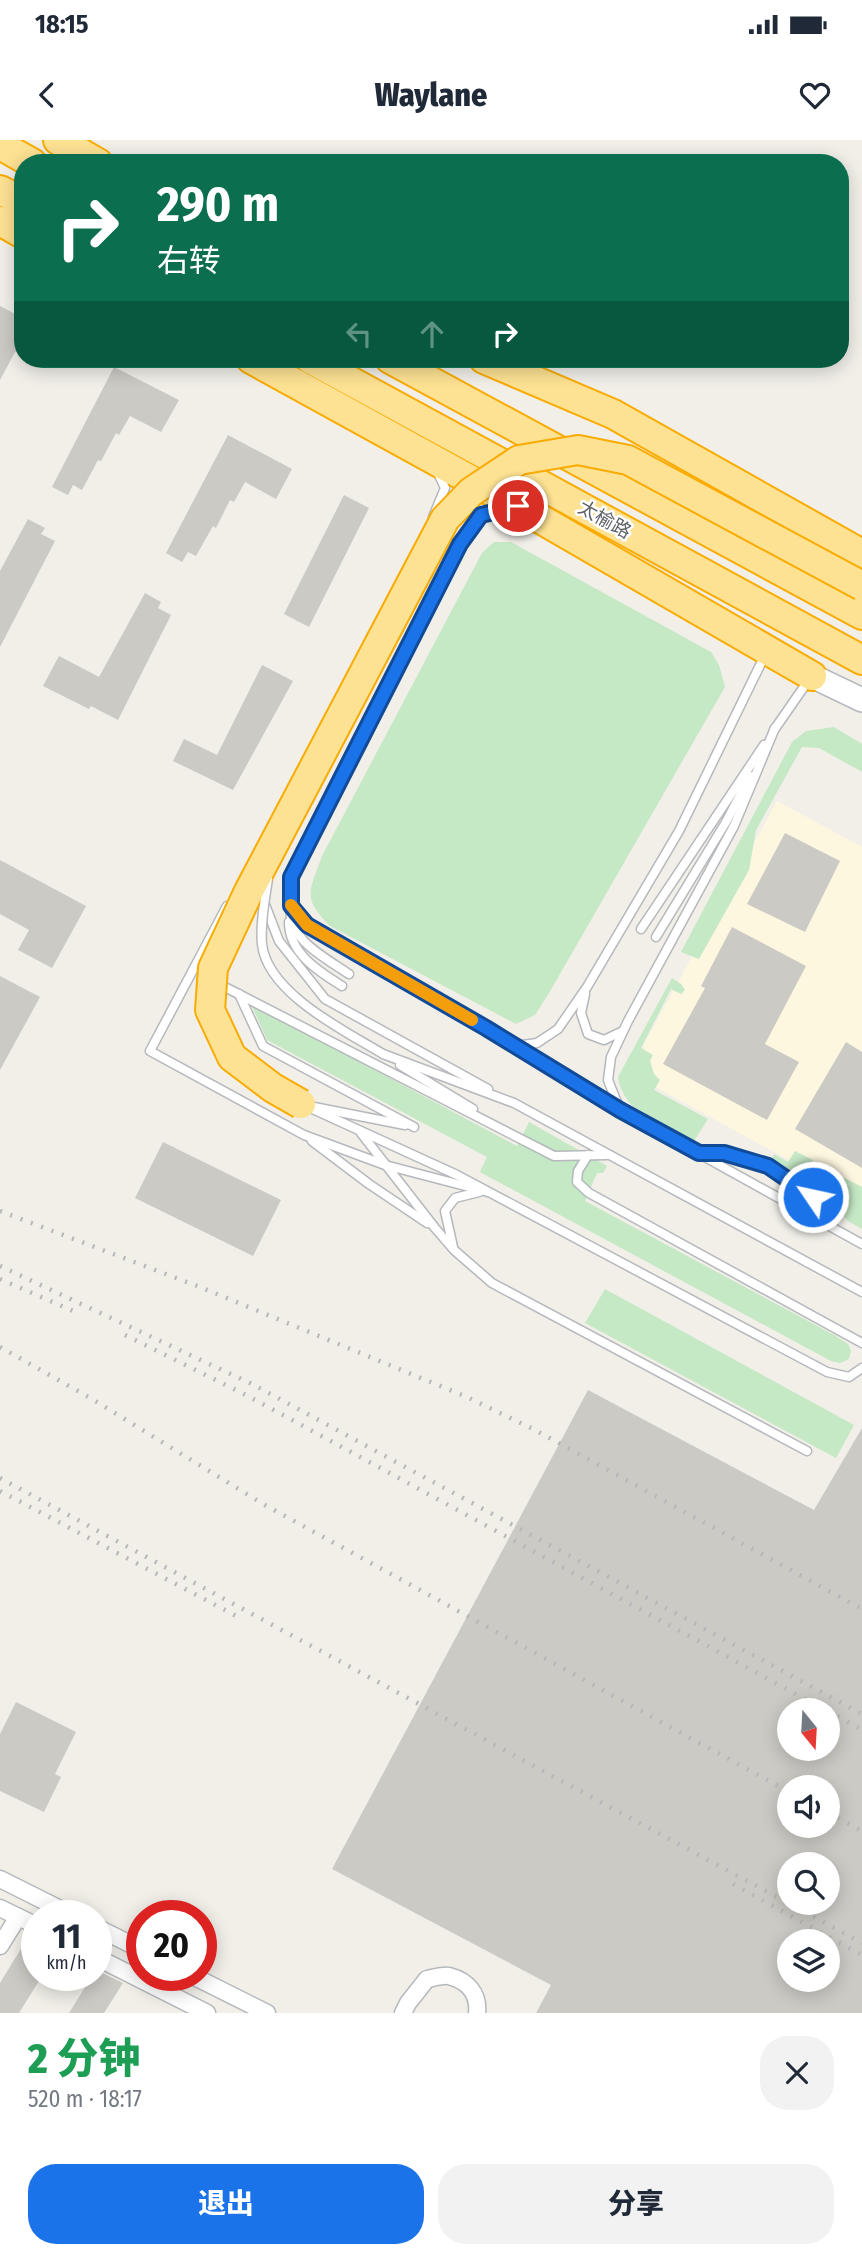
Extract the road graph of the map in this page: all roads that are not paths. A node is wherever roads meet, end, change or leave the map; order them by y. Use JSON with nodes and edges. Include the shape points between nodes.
{"nodes":[{"id":1,"x":58,"y":140,"type":"edge"},
{"id":2,"x":0,"y":145,"type":"edge"},
{"id":3,"x":16,"y":154,"type":"edge"},
{"id":4,"x":82,"y":154,"type":"edge"},
{"id":5,"x":267,"y":368,"type":"edge"},
{"id":6,"x":292,"y":368,"type":"edge"},
{"id":7,"x":327,"y":368,"type":"edge"},
{"id":8,"x":407,"y":368,"type":"edge"},
{"id":9,"x":505,"y":368,"type":"edge"},
{"id":10,"x":377,"y":428,"type":"junction"},
{"id":11,"x":430,"y":457,"type":"junction"},
{"id":12,"x":518,"y":506,"type":"junction"},
{"id":13,"x":427,"y":528,"type":"dead end"},
{"id":14,"x":862,"y":554,"type":"edge"},
{"id":15,"x":862,"y":586,"type":"edge"},
{"id":16,"x":862,"y":615,"type":"edge"},
{"id":17,"x":768,"y":650,"type":"junction"},
{"id":18,"x":862,"y":660,"type":"edge"},
{"id":19,"x":812,"y":676,"type":"junction"},
{"id":20,"x":862,"y":700,"type":"edge"},
{"id":21,"x":775,"y":728,"type":"junction"},
{"id":22,"x":275,"y":842,"type":"junction"},
{"id":23,"x":250,"y":863,"type":"dead end"},
{"id":24,"x":231,"y":899,"type":"dead end"},
{"id":25,"x":291,"y":906,"type":"junction"},
{"id":26,"x":289,"y":916,"type":"junction"},
{"id":27,"x":641,"y":929,"type":"dead end"},
{"id":28,"x":656,"y":937,"type":"dead end"},
{"id":29,"x":193,"y":971,"type":"junction"},
{"id":30,"x":349,"y":974,"type":"dead end"},
{"id":31,"x":342,"y":986,"type":"dead end"},
{"id":32,"x":587,"y":988,"type":"junction"},
{"id":33,"x":239,"y":994,"type":"junction"},
{"id":34,"x":623,"y":1031,"type":"junction"},
{"id":35,"x":515,"y":1046,"type":"junction"},
{"id":36,"x":383,"y":1054,"type":"junction"},
{"id":37,"x":514,"y":1103,"type":"junction"},
{"id":38,"x":301,"y":1104,"type":"junction"},
{"id":39,"x":620,"y":1110,"type":"junction"},
{"id":40,"x":359,"y":1131,"type":"junction"},
{"id":41,"x":304,"y":1135,"type":"junction"},
{"id":42,"x":524,"y":1141,"type":"junction"},
{"id":43,"x":699,"y":1153,"type":"junction"},
{"id":44,"x":588,"y":1155,"type":"junction"},
{"id":45,"x":609,"y":1155,"type":"junction"},
{"id":46,"x":386,"y":1165,"type":"junction"},
{"id":47,"x":488,"y":1192,"type":"junction"},
{"id":48,"x":831,"y":1226,"type":"junction"},
{"id":49,"x":435,"y":1228,"type":"junction"},
{"id":50,"x":862,"y":1244,"type":"edge"},
{"id":51,"x":454,"y":1250,"type":"junction"},
{"id":52,"x":862,"y":1292,"type":"edge"},
{"id":53,"x":862,"y":1343,"type":"edge"},
{"id":54,"x":862,"y":1368,"type":"edge"},
{"id":55,"x":807,"y":1451,"type":"dead end"},
{"id":56,"x":0,"y":1879,"type":"edge"},
{"id":57,"x":42,"y":1900,"type":"edge"},
{"id":58,"x":0,"y":1908,"type":"edge"},
{"id":59,"x":18,"y":1917,"type":"junction"},
{"id":60,"x":21,"y":1918,"type":"edge"},
{"id":61,"x":0,"y":1946,"type":"edge"},
{"id":62,"x":112,"y":1965,"type":"edge"},
{"id":63,"x":217,"y":1988,"type":"edge"},
{"id":64,"x":207,"y":2013,"type":"edge"},
{"id":65,"x":267,"y":2013,"type":"edge"},
{"id":66,"x":403,"y":2013,"type":"edge"},
{"id":67,"x":477,"y":2013,"type":"edge"}],
"edges":[{"from":1,"to":4,"type":"highway"},
{"from":2,"to":3,"type":"highway"},
{"from":5,"to":10,"type":"highway"},
{"from":6,"to":10,"type":"highway"},
{"from":7,"to":18,"type":"highway","name":"太榆路"},
{"from":8,"to":16,"type":"highway","name":"太榆路"},
{"from":9,"to":14,"type":"highway","via":[[613,414]]},
{"from":10,"to":11,"type":"highway"},
{"from":11,"to":12,"type":"highway"},
{"from":11,"to":13,"type":"lane","via":[[445,488]]},
{"from":12,"to":17,"type":"highway"},
{"from":12,"to":25,"type":"lane","via":[[481,515],[460,544],[291,877]]},
{"from":15,"to":22,"type":"highway","bridge":true,"via":[[628,460],[578,450],[519,460],[471,492],[445,519]]},
{"from":17,"to":19,"type":"highway"},
{"from":17,"to":32,"type":"lane","via":[[679,831]]},
{"from":19,"to":20,"type":"main road"},
{"from":19,"to":21,"type":"lane"},
{"from":21,"to":27,"type":"lane"},
{"from":21,"to":28,"type":"lane","via":[[726,822]]},
{"from":21,"to":34,"type":"lane","via":[[734,827]]},
{"from":22,"to":36,"type":"lane","bridge":true,"via":[[262,946],[272,971],[293,997]]},
{"from":22,"to":38,"type":"highway","bridge":true,"via":[[214,968],[211,1010],[232,1057]]},
{"from":23,"to":37,"type":"lane","via":[[279,942],[325,999]]},
{"from":24,"to":29,"type":"lane"},
{"from":25,"to":26,"type":"lane"},
{"from":25,"to":35,"type":"lane","via":[[307,925]]},
{"from":26,"to":30,"type":"lane","via":[[312,949]]},
{"from":26,"to":31,"type":"lane","via":[[289,936],[301,953]]},
{"from":29,"to":33,"type":"lane"},
{"from":29,"to":41,"type":"lane","via":[[150,1051]]},
{"from":32,"to":34,"type":"lane","via":[[581,1013],[588,1034],[604,1040]]},
{"from":32,"to":35,"type":"lane","via":[[558,1030],[537,1043]]},
{"from":33,"to":38,"type":"lane","via":[[263,1046],[414,1127]]},
{"from":33,"to":42,"type":"lane"},
{"from":34,"to":39,"type":"lane","via":[[611,1057],[608,1080]]},
{"from":35,"to":39,"type":"lane"},
{"from":36,"to":37,"type":"lane"},
{"from":36,"to":42,"type":"lane"},
{"from":37,"to":45,"type":"lane"},
{"from":38,"to":40,"type":"lane"},
{"from":39,"to":43,"type":"lane"},
{"from":40,"to":46,"type":"lane"},
{"from":40,"to":47,"type":"lane"},
{"from":41,"to":46,"type":"lane"},
{"from":41,"to":49,"type":"lane"},
{"from":42,"to":44,"type":"lane","via":[[555,1156]]},
{"from":43,"to":48,"type":"lane"},
{"from":43,"to":48,"type":"lane","via":[[724,1153],[768,1166],[813,1197]]},
{"from":44,"to":45,"type":"lane"},
{"from":44,"to":53,"type":"lane","via":[[577,1182],[589,1193]]},
{"from":45,"to":52,"type":"lane"},
{"from":46,"to":47,"type":"lane"},
{"from":46,"to":49,"type":"lane"},
{"from":47,"to":51,"type":"lane","via":[[455,1198],[445,1211]]},
{"from":47,"to":54,"type":"lane","via":[[827,1372],[849,1377]]},
{"from":48,"to":50,"type":"lane"},
{"from":49,"to":51,"type":"lane"},
{"from":51,"to":55,"type":"lane","via":[[492,1283]]},
{"from":56,"to":57,"type":"street"},
{"from":58,"to":59,"type":"street"},
{"from":59,"to":60,"type":"street"},
{"from":59,"to":61,"type":"street"},
{"from":62,"to":64,"type":"street"},
{"from":63,"to":65,"type":"street"},
{"from":66,"to":67,"type":"street","via":[[427,1979],[448,1975],[471,1988],[478,2002]]}]}
